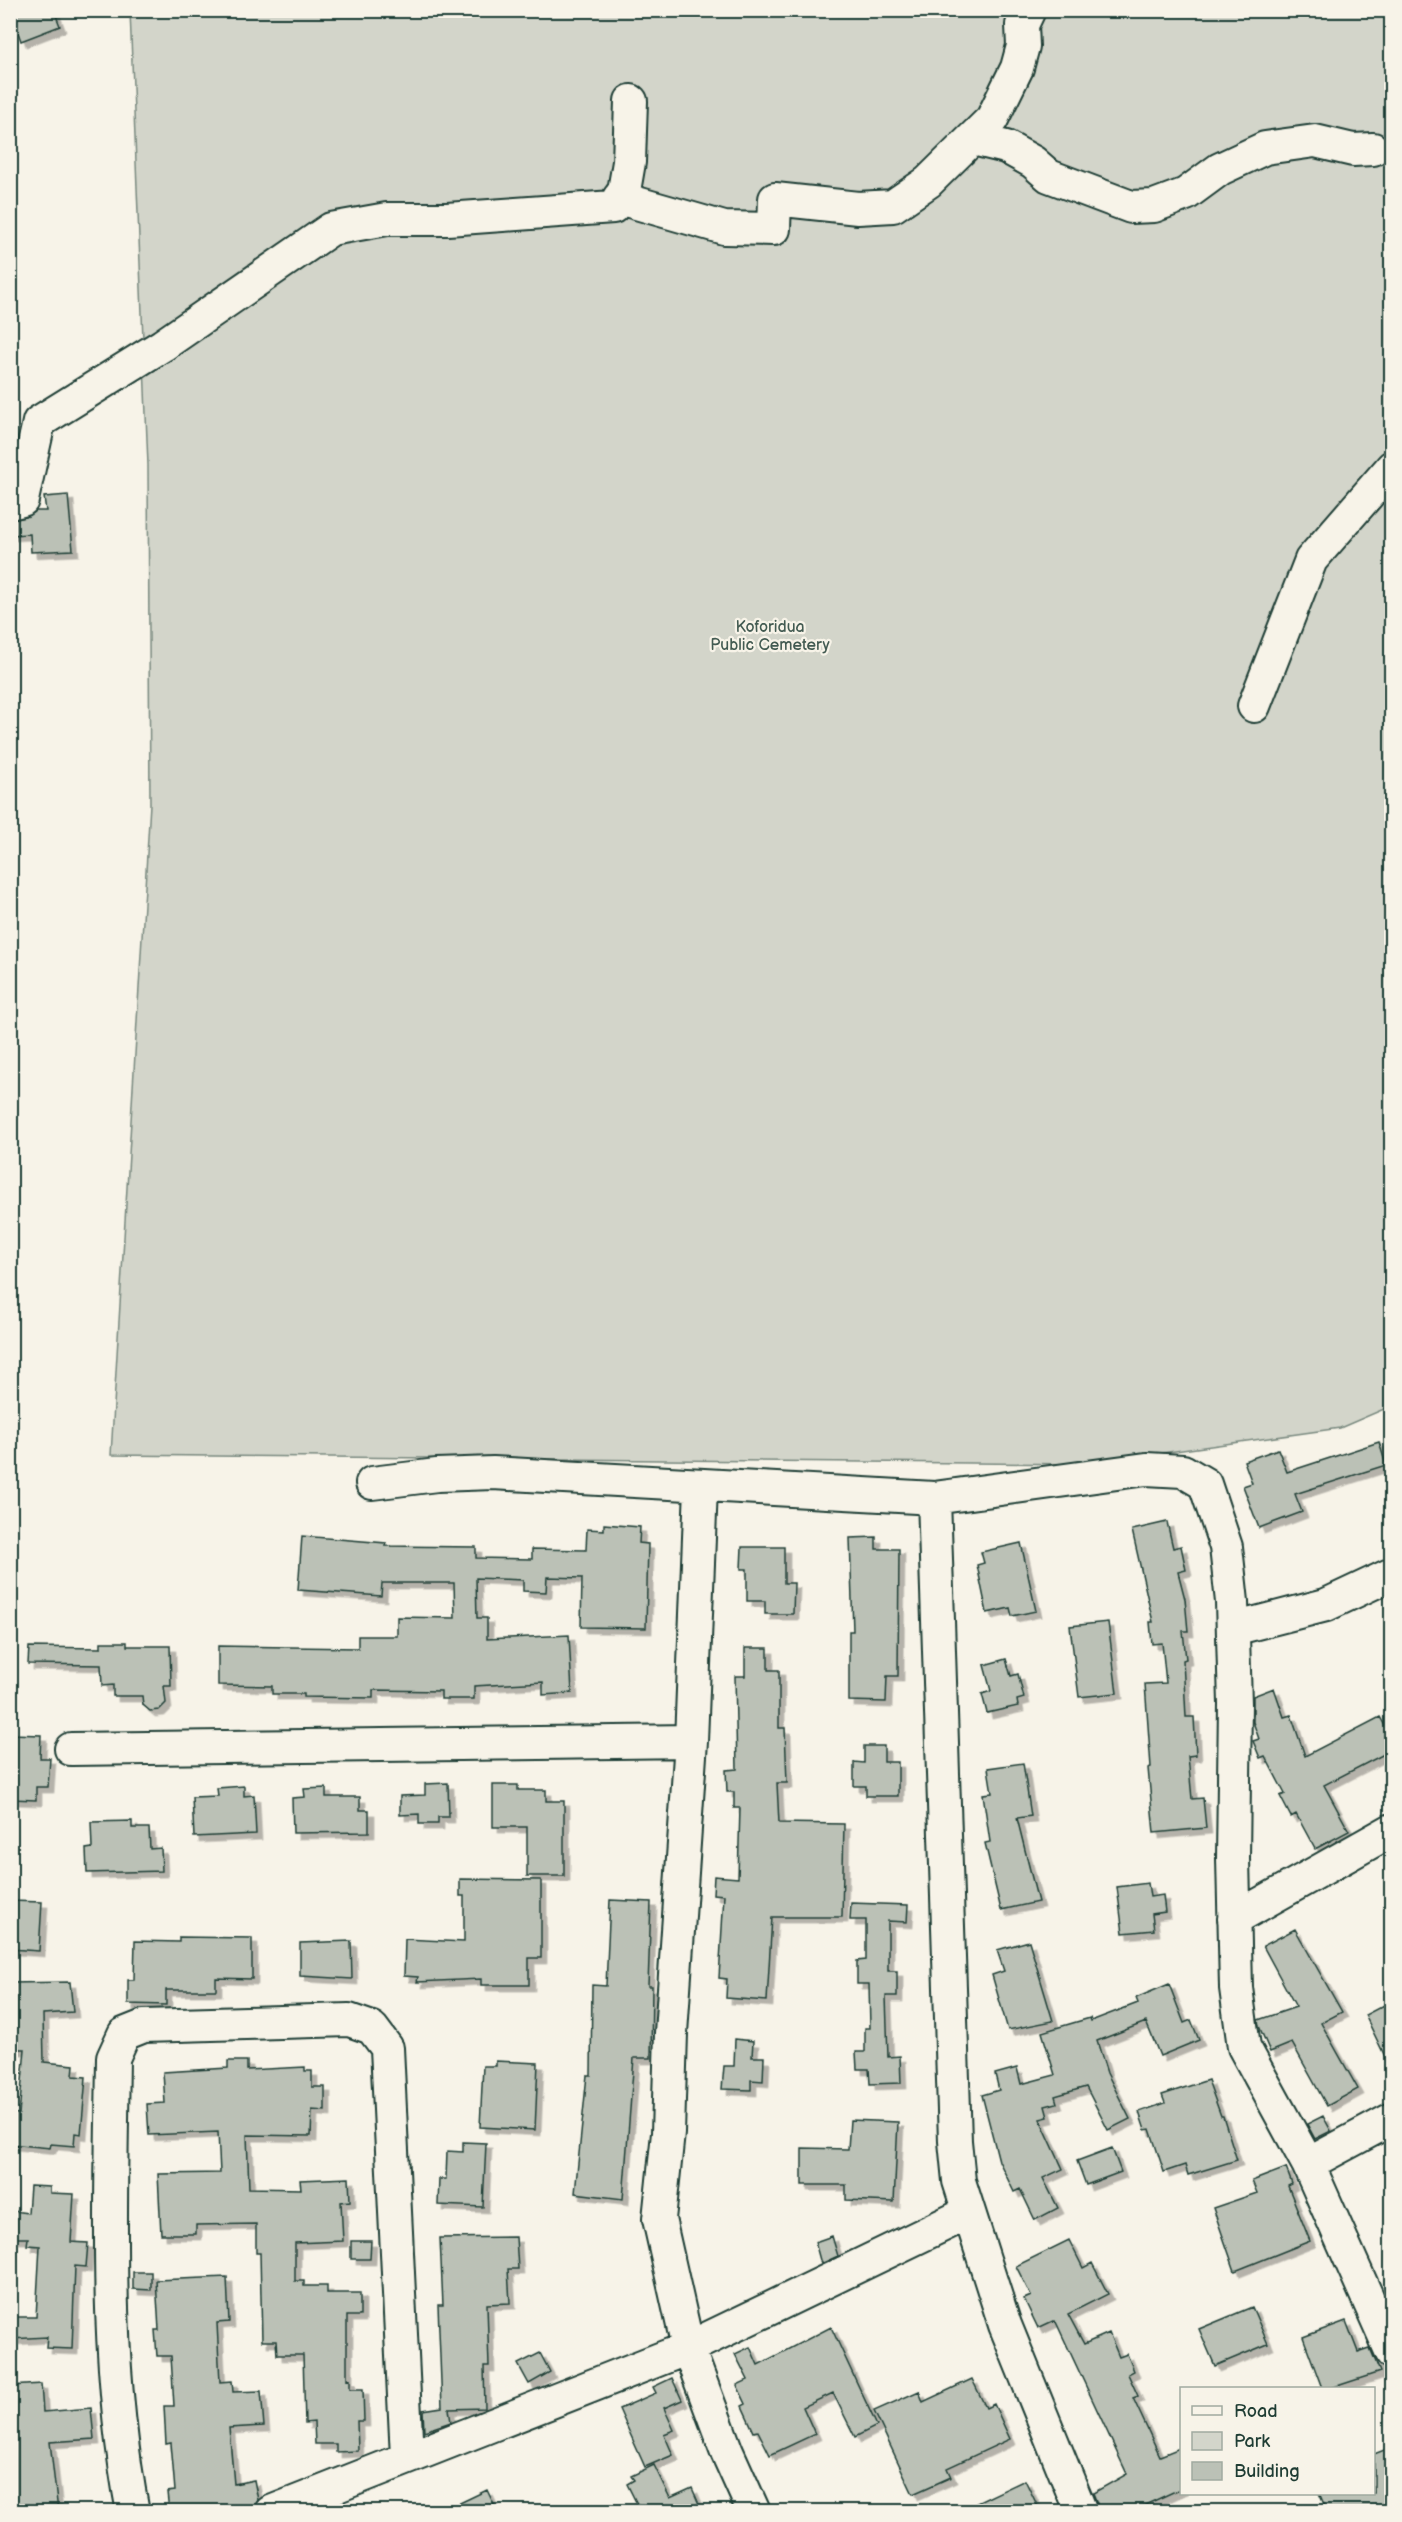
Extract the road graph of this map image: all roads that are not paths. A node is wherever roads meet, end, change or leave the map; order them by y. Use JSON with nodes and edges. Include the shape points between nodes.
{"nodes":[{"id":1,"x":1029,"y":10,"type":"edge"},
{"id":2,"x":631,"y":101,"type":"dead end"},
{"id":3,"x":973,"y":139,"type":"junction"},
{"id":4,"x":1373,"y":149,"type":"dead end"},
{"id":5,"x":619,"y":198,"type":"junction"},
{"id":6,"x":1392,"y":467,"type":"edge"},
{"id":7,"x":10,"y":503,"type":"edge"},
{"id":8,"x":1254,"y":706,"type":"dead end"},
{"id":9,"x":372,"y":1483,"type":"dead end"},
{"id":10,"x":701,"y":1487,"type":"junction"},
{"id":11,"x":934,"y":1498,"type":"junction"},
{"id":12,"x":1392,"y":1574,"type":"edge"},
{"id":13,"x":1233,"y":1629,"type":"junction"},
{"id":14,"x":691,"y":1742,"type":"junction"},
{"id":15,"x":71,"y":1749,"type":"dead end"},
{"id":16,"x":1392,"y":1830,"type":"edge"},
{"id":17,"x":1234,"y":1919,"type":"junction"},
{"id":18,"x":1392,"y":2120,"type":"edge"},
{"id":19,"x":1308,"y":2164,"type":"junction"},
{"id":20,"x":968,"y":2213,"type":"junction"},
{"id":21,"x":688,"y":2348,"type":"junction"},
{"id":22,"x":1392,"y":2353,"type":"edge"},
{"id":23,"x":407,"y":2457,"type":"junction"},
{"id":24,"x":133,"y":2511,"type":"edge"},
{"id":25,"x":271,"y":2511,"type":"edge"},
{"id":26,"x":754,"y":2511,"type":"edge"},
{"id":27,"x":1081,"y":2511,"type":"edge"}],
"edges":[{"from":1,"to":3,"type":"street","via":[[1022,26],[1023,46],[1017,68],[992,119]]},
{"from":2,"to":5,"type":"street","via":[[629,162]]},
{"from":3,"to":4,"type":"street","via":[[1006,147],[1049,176],[1131,207],[1154,206],[1186,194],[1220,169],[1264,148],[1315,141],[1353,150]]},
{"from":3,"to":5,"type":"street","via":[[928,182],[893,206],[858,208],[775,199],[774,229],[724,228]]},
{"from":5,"to":7,"type":"street","via":[[613,207],[447,219],[387,219],[331,229],[163,345],[39,422],[22,500]]},
{"from":6,"to":8,"type":"street","via":[[1311,560]]},
{"from":9,"to":10,"type":"street","via":[[493,1473]]},
{"from":10,"to":11,"type":"street"},
{"from":10,"to":14,"type":"street"},
{"from":11,"to":13,"type":"street","via":[[1146,1469],[1183,1471],[1205,1484],[1226,1547]]},
{"from":11,"to":20,"type":"street","via":[[955,2141],[959,2181]]},
{"from":12,"to":13,"type":"street","via":[[1326,1605]]},
{"from":13,"to":17,"type":"street"},
{"from":14,"to":15,"type":"street"},
{"from":14,"to":21,"type":"street","via":[[668,2133],[659,2219]]},
{"from":16,"to":17,"type":"street"},
{"from":17,"to":19,"type":"street","via":[[1236,1988],[1244,2047]]},
{"from":18,"to":19,"type":"street"},
{"from":19,"to":22,"type":"street"},
{"from":20,"to":21,"type":"street"},
{"from":20,"to":27,"type":"street","via":[[1005,2325]]},
{"from":21,"to":23,"type":"street"},
{"from":21,"to":26,"type":"street"},
{"from":23,"to":24,"type":"street","via":[[387,2048],[372,2028],[349,2020],[144,2026],[124,2034],[113,2058],[110,2249],[116,2407]]},
{"from":23,"to":25,"type":"street"}]}
